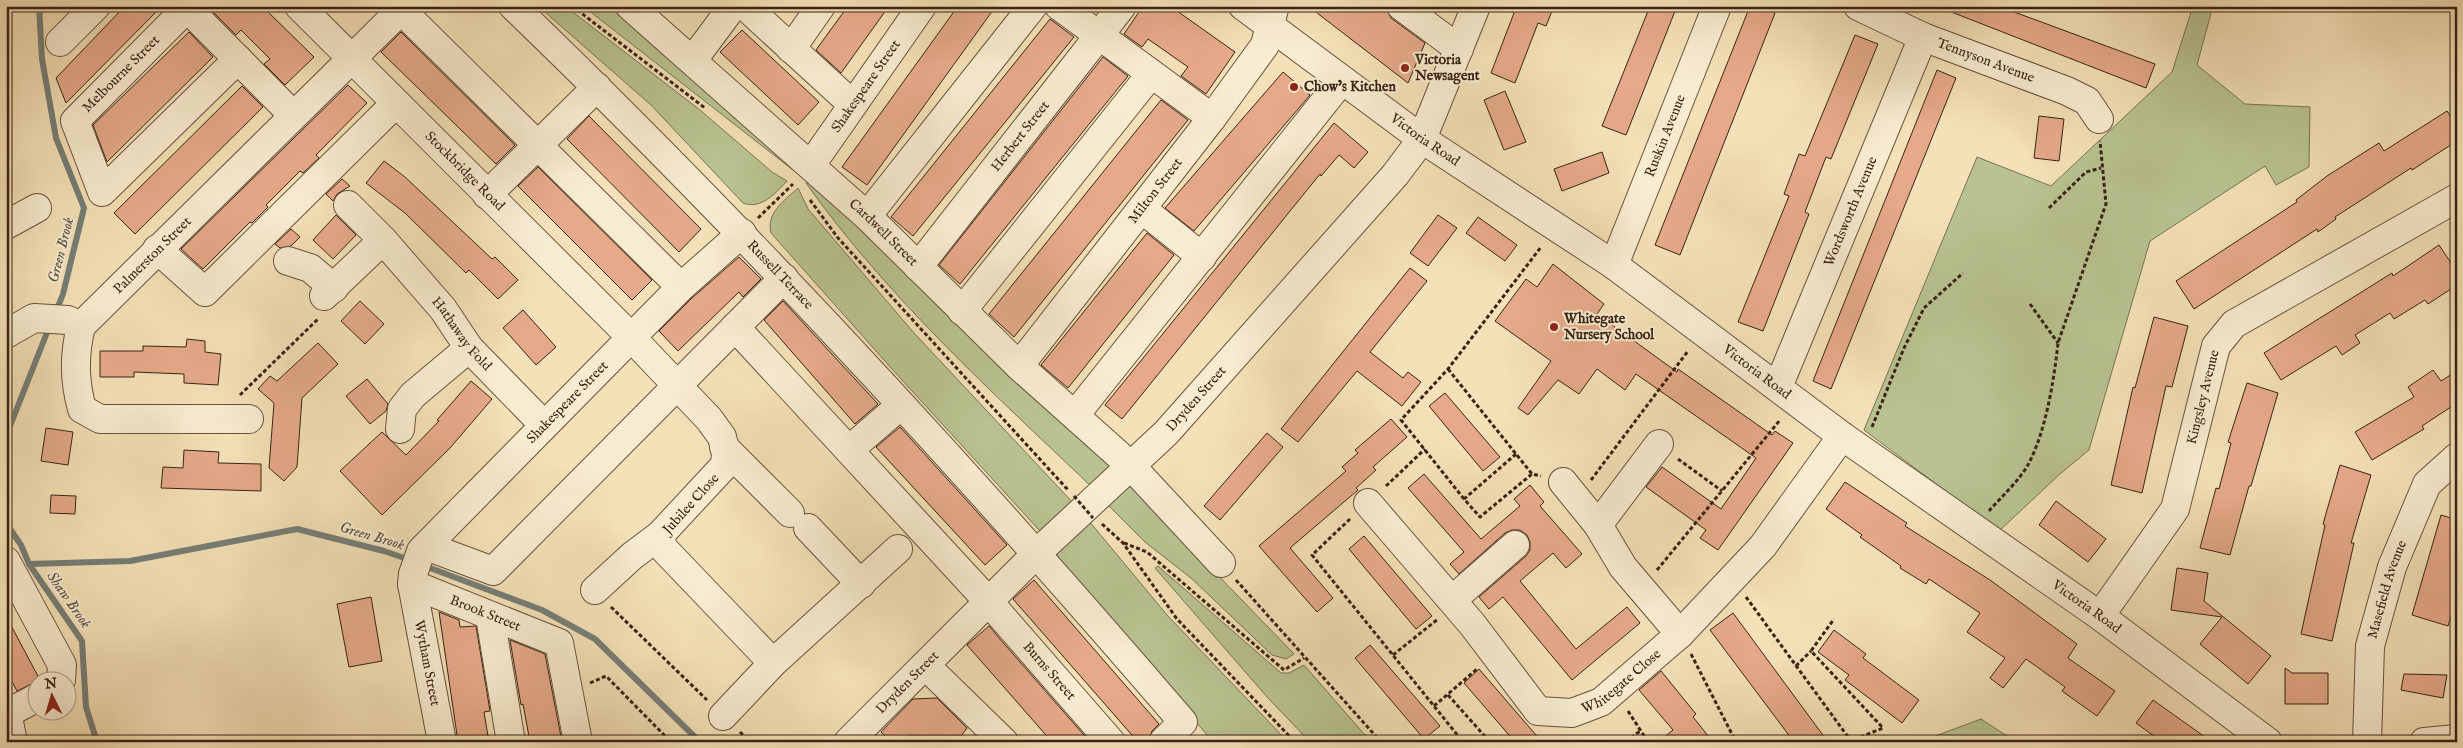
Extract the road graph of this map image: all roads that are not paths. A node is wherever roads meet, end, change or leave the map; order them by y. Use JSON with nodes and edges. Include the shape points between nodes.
{"nodes":[{"id":1,"x":96,"y":6,"type":"edge"},
{"id":2,"x":299,"y":6,"type":"edge"},
{"id":3,"x":513,"y":6,"type":"edge"},
{"id":4,"x":630,"y":6,"type":"edge"},
{"id":5,"x":733,"y":6,"type":"edge"},
{"id":6,"x":745,"y":6,"type":"edge"},
{"id":7,"x":822,"y":6,"type":"edge"},
{"id":8,"x":922,"y":6,"type":"edge"},
{"id":9,"x":1033,"y":6,"type":"edge"},
{"id":10,"x":1059,"y":6,"type":"edge"},
{"id":11,"x":1122,"y":6,"type":"edge"},
{"id":12,"x":1243,"y":6,"type":"edge"},
{"id":13,"x":1401,"y":6,"type":"edge"},
{"id":14,"x":1476,"y":6,"type":"edge"},
{"id":15,"x":1716,"y":6,"type":"edge"},
{"id":16,"x":187,"y":7,"type":"edge"},
{"id":17,"x":401,"y":7,"type":"edge"},
{"id":18,"x":1862,"y":7,"type":"edge"},
{"id":19,"x":1272,"y":16,"type":"edge"},
{"id":20,"x":1923,"y":36,"type":"junction"},
{"id":21,"x":1100,"y":37,"type":"junction"},
{"id":22,"x":60,"y":42,"type":"dead end"},
{"id":23,"x":791,"y":49,"type":"junction"},
{"id":24,"x":1460,"y":49,"type":"junction"},
{"id":25,"x":238,"y":59,"type":"junction"},
{"id":26,"x":350,"y":59,"type":"junction"},
{"id":27,"x":693,"y":60,"type":"junction"},
{"id":28,"x":1151,"y":74,"type":"junction"},
{"id":29,"x":1342,"y":80,"type":"junction"},
{"id":30,"x":597,"y":87,"type":"junction"},
{"id":31,"x":395,"y":104,"type":"junction"},
{"id":32,"x":852,"y":104,"type":"junction"},
{"id":33,"x":293,"y":115,"type":"junction"},
{"id":34,"x":1212,"y":118,"type":"junction"},
{"id":35,"x":2099,"y":119,"type":"road end"},
{"id":36,"x":1422,"y":139,"type":"junction"},
{"id":37,"x":537,"y":144,"type":"junction"},
{"id":38,"x":804,"y":172,"type":"junction"},
{"id":39,"x":487,"y":195,"type":"junction"},
{"id":40,"x":2457,"y":198,"type":"edge"},
{"id":41,"x":348,"y":205,"type":"dead end"},
{"id":42,"x":38,"y":208,"type":"dead end"},
{"id":43,"x":1142,"y":209,"type":"junction"},
{"id":44,"x":867,"y":216,"type":"junction"},
{"id":45,"x":6,"y":225,"type":"edge"},
{"id":46,"x":742,"y":233,"type":"junction"},
{"id":47,"x":383,"y":240,"type":"junction"},
{"id":48,"x":157,"y":249,"type":"junction"},
{"id":49,"x":1202,"y":256,"type":"junction"},
{"id":50,"x":288,"y":262,"type":"dead end"},
{"id":51,"x":1614,"y":265,"type":"junction"},
{"id":52,"x":918,"y":267,"type":"junction"},
{"id":53,"x":784,"y":278,"type":"junction"},
{"id":54,"x":681,"y":286,"type":"junction"},
{"id":55,"x":962,"y":311,"type":"junction"},
{"id":56,"x":74,"y":323,"type":"junction"},
{"id":57,"x":735,"y":327,"type":"junction"},
{"id":58,"x":6,"y":334,"type":"edge"},
{"id":59,"x":631,"y":337,"type":"junction"},
{"id":60,"x":468,"y":348,"type":"junction"},
{"id":61,"x":1019,"y":366,"type":"junction"},
{"id":62,"x":676,"y":385,"type":"junction"},
{"id":63,"x":1787,"y":393,"type":"junction"},
{"id":64,"x":901,"y":405,"type":"junction"},
{"id":65,"x":1075,"y":415,"type":"junction"},
{"id":66,"x":237,"y":418,"type":"road end"},
{"id":67,"x":544,"y":425,"type":"junction"},
{"id":68,"x":400,"y":429,"type":"dead end"},
{"id":69,"x":1852,"y":443,"type":"junction"},
{"id":70,"x":1659,"y":444,"type":"dead end"},
{"id":71,"x":724,"y":447,"type":"junction"},
{"id":72,"x":849,"y":450,"type":"junction"},
{"id":73,"x":2457,"y":457,"type":"edge"},
{"id":74,"x":1131,"y":466,"type":"junction"},
{"id":75,"x":1570,"y":490,"type":"road end"},
{"id":76,"x":1368,"y":502,"type":"road end"},
{"id":77,"x":1598,"y":525,"type":"junction"},
{"id":78,"x":660,"y":535,"type":"junction"},
{"id":79,"x":1515,"y":545,"type":"dead end"},
{"id":80,"x":898,"y":549,"type":"dead end"},
{"id":81,"x":1038,"y":552,"type":"junction"},
{"id":82,"x":6,"y":562,"type":"edge"},
{"id":83,"x":1221,"y":563,"type":"road end"},
{"id":84,"x":418,"y":564,"type":"junction"},
{"id":85,"x":861,"y":584,"type":"junction"},
{"id":86,"x":595,"y":590,"type":"road end"},
{"id":87,"x":988,"y":601,"type":"junction"},
{"id":88,"x":1454,"y":603,"type":"junction"},
{"id":89,"x":2100,"y":616,"type":"junction"},
{"id":90,"x":490,"y":617,"type":"junction"},
{"id":91,"x":1680,"y":634,"type":"junction"},
{"id":92,"x":773,"y":663,"type":"junction"},
{"id":93,"x":925,"y":664,"type":"junction"},
{"id":94,"x":62,"y":670,"type":"edge"},
{"id":95,"x":28,"y":701,"type":"edge"},
{"id":96,"x":7,"y":710,"type":"edge"},
{"id":97,"x":723,"y":716,"type":"road end"},
{"id":98,"x":2457,"y":739,"type":"edge"},
{"id":99,"x":13,"y":742,"type":"edge"},
{"id":100,"x":442,"y":742,"type":"edge"},
{"id":101,"x":511,"y":742,"type":"edge"},
{"id":102,"x":578,"y":742,"type":"edge"},
{"id":103,"x":848,"y":742,"type":"edge"},
{"id":104,"x":1004,"y":742,"type":"edge"},
{"id":105,"x":1111,"y":742,"type":"edge"},
{"id":106,"x":1163,"y":742,"type":"edge"},
{"id":107,"x":2268,"y":742,"type":"edge"},
{"id":108,"x":2367,"y":742,"type":"edge"},
{"id":109,"x":2424,"y":742,"type":"edge"}],
"edges":[{"from":1,"to":22,"type":"street"},
{"from":2,"to":26,"type":"street","name":"Stockbridge Road"},
{"from":3,"to":30,"type":"street","name":"Russell Terrace"},
{"from":4,"to":27,"type":"street","name":"Cardwell Street"},
{"from":5,"to":27,"type":"street"},
{"from":6,"to":23,"type":"street"},
{"from":7,"to":23,"type":"street"},
{"from":8,"to":32,"type":"street","name":"Shakespeare Street"},
{"from":9,"to":44,"type":"street"},
{"from":10,"to":21,"type":"street"},
{"from":11,"to":21,"type":"street","name":"Herbert Street"},
{"from":12,"to":19,"type":"street","name":"Victoria Road"},
{"from":13,"to":24,"type":"street"},
{"from":14,"to":24,"type":"street","name":"Dryden Street"},
{"from":15,"to":51,"type":"street","name":"Ruskin Avenue"},
{"from":16,"to":25,"type":"street"},
{"from":16,"to":25,"type":"street","name":"Melbourne Street","via":[[76,121],[102,192]]},
{"from":17,"to":26,"type":"street","name":"Palmerston Street"},
{"from":17,"to":37,"type":"street"},
{"from":18,"to":20,"type":"street","name":"Tennyson Avenue"},
{"from":19,"to":29,"type":"street","name":"Victoria Road"},
{"from":19,"to":34,"type":"street","name":"Milton Street","via":[[1264,45]]},
{"from":20,"to":35,"type":"street","name":"Tennyson Avenue","via":[[2067,91],[2087,101]]},
{"from":20,"to":63,"type":"street","name":"Wordsworth Avenue"},
{"from":21,"to":28,"type":"street"},
{"from":21,"to":52,"type":"street","name":"Herbert Street"},
{"from":23,"to":32,"type":"street"},
{"from":24,"to":36,"type":"street","name":"Dryden Street"},
{"from":25,"to":33,"type":"street"},
{"from":26,"to":31,"type":"street","name":"Stockbridge Road"},
{"from":26,"to":33,"type":"street","name":"Palmerston Street"},
{"from":27,"to":38,"type":"street","name":"Cardwell Street"},
{"from":28,"to":34,"type":"street"},
{"from":28,"to":55,"type":"street"},
{"from":29,"to":36,"type":"street","name":"Victoria Road"},
{"from":29,"to":49,"type":"street"},
{"from":30,"to":37,"type":"street"},
{"from":30,"to":46,"type":"street","name":"Russell Terrace"},
{"from":31,"to":39,"type":"street","name":"Stockbridge Road"},
{"from":31,"to":48,"type":"street","via":[[205,292]]},
{"from":32,"to":38,"type":"street","name":"Shakespeare Street"},
{"from":33,"to":48,"type":"street","name":"Palmerston Street"},
{"from":34,"to":43,"type":"street","name":"Milton Street"},
{"from":36,"to":51,"type":"street","name":"Victoria Road"},
{"from":36,"to":74,"type":"street","name":"Dryden Street","via":[[1395,175],[1179,419]]},
{"from":37,"to":39,"type":"street"},
{"from":37,"to":54,"type":"street"},
{"from":38,"to":44,"type":"street","name":"Cardwell Street"},
{"from":39,"to":59,"type":"street","name":"Stockbridge Road"},
{"from":40,"to":89,"type":"street","name":"Kingsley Avenue","via":[[2234,324],[2216,346],[2175,509]]},
{"from":41,"to":47,"type":"street","name":"Hathaway Fold"},
{"from":42,"to":45,"type":"street"},
{"from":43,"to":49,"type":"street"},
{"from":43,"to":61,"type":"street","name":"Milton Street"},
{"from":44,"to":52,"type":"street","name":"Cardwell Street"},
{"from":46,"to":53,"type":"street","name":"Russell Terrace"},
{"from":46,"to":54,"type":"street","name":"Shakespeare Street"},
{"from":47,"to":50,"type":"street","via":[[327,299],[310,268]]},
{"from":47,"to":60,"type":"street","name":"Hathaway Fold","via":[[442,309]]},
{"from":48,"to":56,"type":"street","name":"Palmerston Street"},
{"from":49,"to":65,"type":"street"},
{"from":51,"to":63,"type":"street","name":"Victoria Road"},
{"from":52,"to":55,"type":"street","name":"Cardwell Street"},
{"from":53,"to":57,"type":"street"},
{"from":53,"to":64,"type":"street","name":"Russell Terrace"},
{"from":54,"to":59,"type":"street","name":"Shakespeare Street"},
{"from":55,"to":61,"type":"street","name":"Cardwell Street"},
{"from":56,"to":58,"type":"street","via":[[34,318]]},
{"from":56,"to":66,"type":"street","via":[[75,386],[82,408],[100,418]]},
{"from":57,"to":62,"type":"street"},
{"from":57,"to":72,"type":"street","name":"Burns Street"},
{"from":59,"to":62,"type":"street"},
{"from":59,"to":67,"type":"street","name":"Shakespeare Street"},
{"from":60,"to":67,"type":"street","name":"Hathaway Fold"},
{"from":60,"to":68,"type":"street","via":[[413,395],[402,409]]},
{"from":61,"to":65,"type":"street","name":"Cardwell Street"},
{"from":62,"to":71,"type":"street","via":[[709,419],[722,437]]},
{"from":62,"to":84,"type":"street","via":[[492,571]]},
{"from":63,"to":69,"type":"street","name":"Victoria Road"},
{"from":64,"to":72,"type":"street"},
{"from":64,"to":81,"type":"street","name":"Russell Terrace"},
{"from":65,"to":74,"type":"street","name":"Cardwell Street"},
{"from":67,"to":84,"type":"street","name":"Shakespeare Street"},
{"from":69,"to":89,"type":"street","name":"Victoria Road"},
{"from":69,"to":91,"type":"street","name":"Whitegate Close","via":[[1763,546]]},
{"from":70,"to":77,"type":"street"},
{"from":71,"to":78,"type":"street","name":"Jubilee Close","via":[[726,465]]},
{"from":71,"to":85,"type":"street"},
{"from":72,"to":87,"type":"street","name":"Burns Street"},
{"from":73,"to":108,"type":"street","name":"Masefield Avenue","via":[[2427,484],[2392,567],[2370,646]]},
{"from":74,"to":81,"type":"street","name":"Dryden Street"},
{"from":74,"to":83,"type":"street","name":"Cardwell Street"},
{"from":75,"to":77,"type":"street"},
{"from":76,"to":88,"type":"street","name":"Whitegate Close"},
{"from":77,"to":91,"type":"street","via":[[1623,567]]},
{"from":78,"to":86,"type":"street"},
{"from":78,"to":92,"type":"street","name":"Jubilee Close","via":[[662,548]]},
{"from":79,"to":88,"type":"street"},
{"from":80,"to":85,"type":"street"},
{"from":81,"to":87,"type":"street","name":"Dryden Street"},
{"from":81,"to":106,"type":"street","name":"Russell Terrace","via":[[1183,722]]},
{"from":82,"to":94,"type":"street","via":[[62,665]]},
{"from":84,"to":90,"type":"street","name":"Brook Street"},
{"from":84,"to":100,"type":"street","name":"Wytham Street"},
{"from":85,"to":92,"type":"street"},
{"from":87,"to":93,"type":"street","name":"Dryden Street"},
{"from":87,"to":105,"type":"street","name":"Burns Street"},
{"from":88,"to":91,"type":"street","name":"Whitegate Close","via":[[1538,710],[1572,713],[1601,702]]},
{"from":89,"to":107,"type":"street","name":"Victoria Road"},
{"from":90,"to":101,"type":"street"},
{"from":90,"to":102,"type":"street","name":"Brook Street","via":[[559,643]]},
{"from":92,"to":97,"type":"street"},
{"from":93,"to":103,"type":"street","name":"Dryden Street"},
{"from":93,"to":104,"type":"street"},
{"from":95,"to":96,"type":"street"},
{"from":96,"to":99,"type":"street"},
{"from":98,"to":109,"type":"street"}]}
